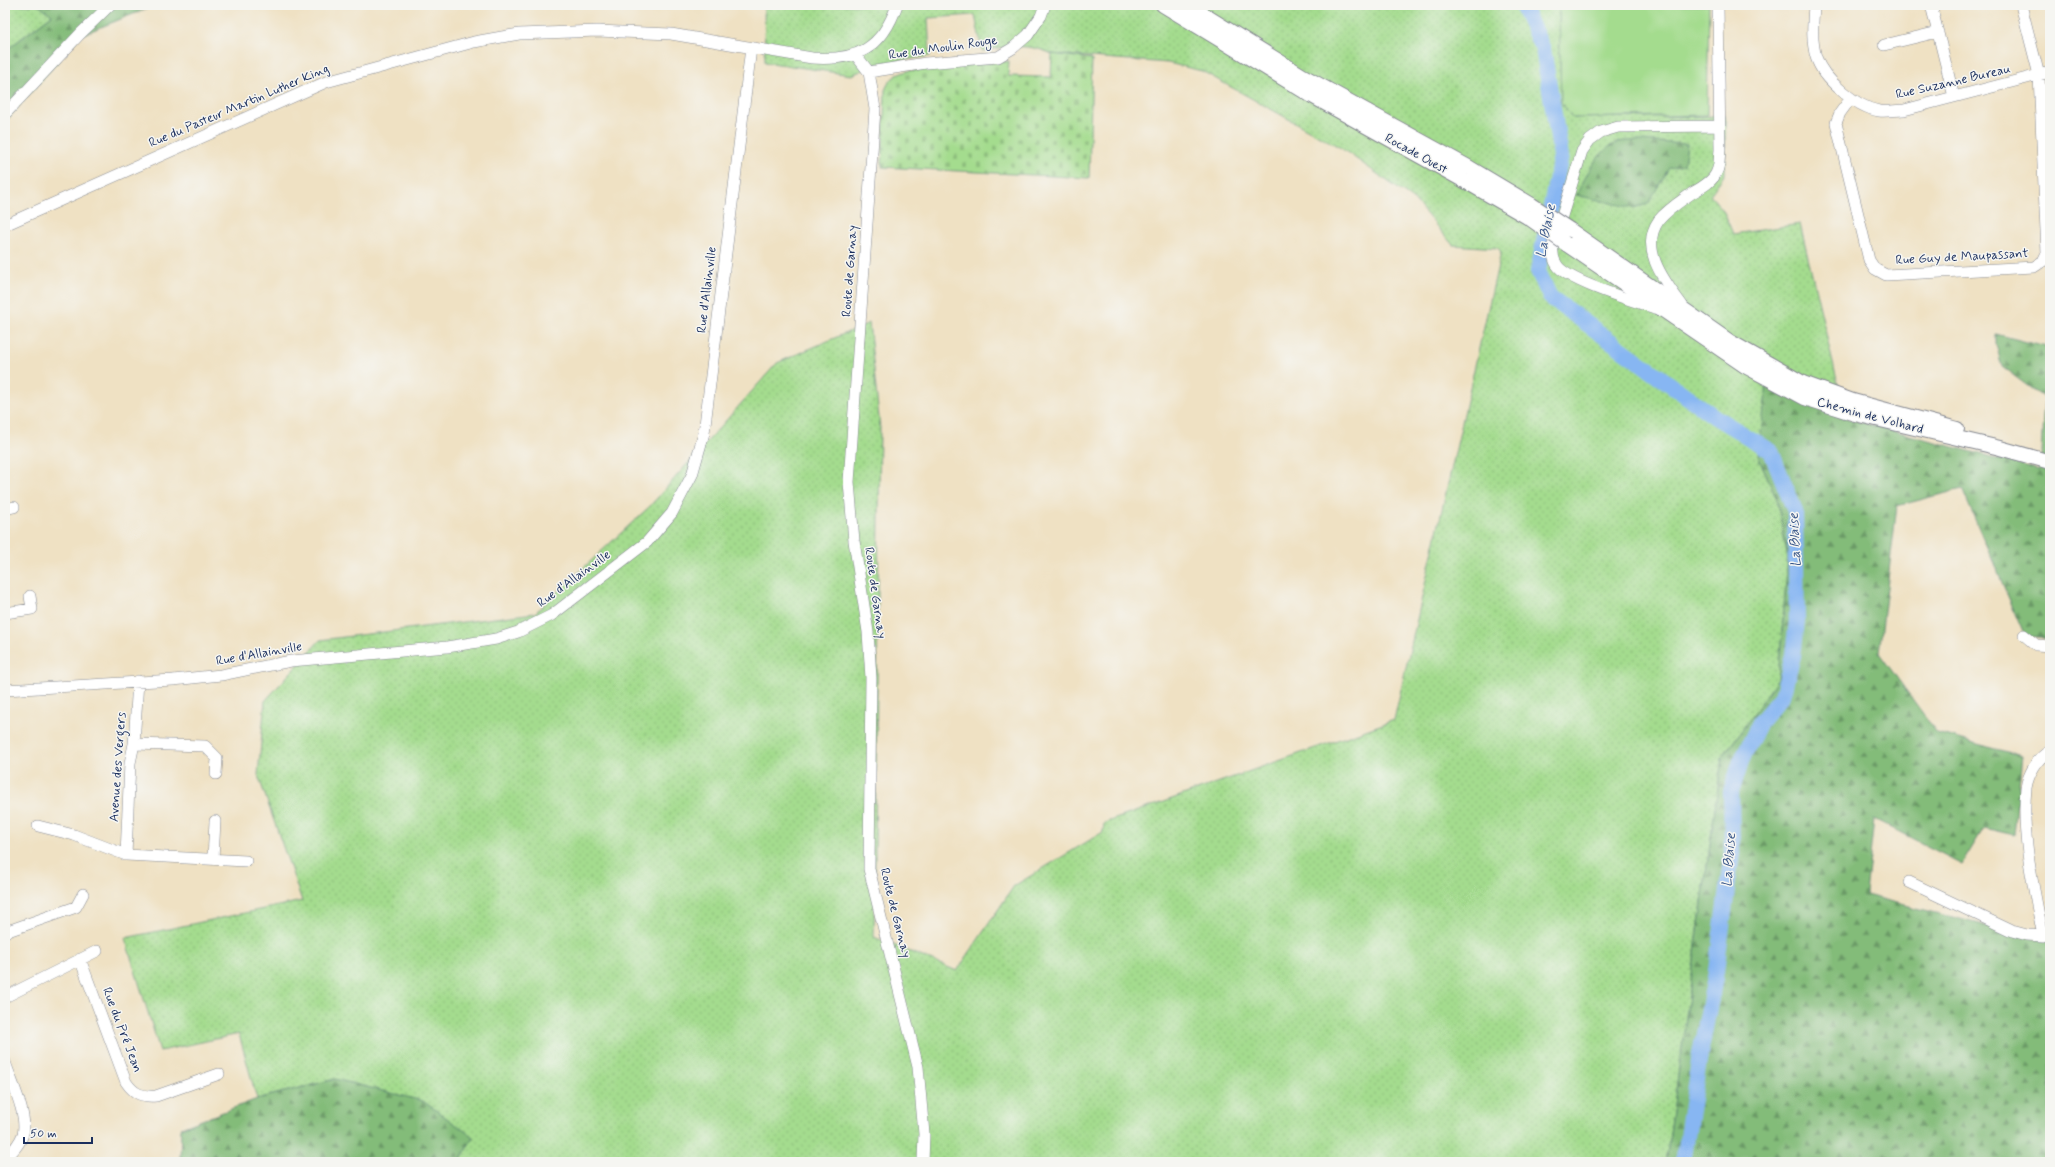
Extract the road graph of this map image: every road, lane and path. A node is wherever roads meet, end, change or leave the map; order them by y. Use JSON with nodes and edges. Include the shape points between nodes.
{"nodes":[{"id":1,"x":110,"y":5,"type":"edge"},
{"id":2,"x":897,"y":5,"type":"edge"},
{"id":3,"x":1045,"y":5,"type":"edge"},
{"id":4,"x":1163,"y":5,"type":"edge"},
{"id":5,"x":1188,"y":5,"type":"edge"},
{"id":6,"x":1718,"y":5,"type":"edge"},
{"id":7,"x":1814,"y":5,"type":"edge"},
{"id":8,"x":1931,"y":5,"type":"edge"},
{"id":9,"x":2021,"y":5,"type":"edge"},
{"id":10,"x":1938,"y":32,"type":"junction"},
{"id":11,"x":1884,"y":45,"type":"dead end"},
{"id":12,"x":751,"y":48,"type":"junction"},
{"id":13,"x":856,"y":54,"type":"junction"},
{"id":14,"x":869,"y":72,"type":"junction"},
{"id":15,"x":2050,"y":72,"type":"edge"},
{"id":16,"x":2039,"y":75,"type":"junction"},
{"id":17,"x":1954,"y":97,"type":"junction"},
{"id":18,"x":1851,"y":98,"type":"junction"},
{"id":19,"x":5,"y":114,"type":"edge"},
{"id":20,"x":1719,"y":126,"type":"junction"},
{"id":21,"x":1530,"y":212,"type":"junction"},
{"id":22,"x":5,"y":225,"type":"edge"},
{"id":23,"x":1663,"y":311,"type":"junction"},
{"id":24,"x":1686,"y":311,"type":"junction"},
{"id":25,"x":2050,"y":453,"type":"edge"},
{"id":26,"x":2050,"y":462,"type":"edge"},
{"id":27,"x":30,"y":596,"type":"dead end"},
{"id":28,"x":5,"y":613,"type":"edge"},
{"id":29,"x":2024,"y":635,"type":"dead end"},
{"id":30,"x":2050,"y":646,"type":"edge"},
{"id":31,"x":138,"y":682,"type":"junction"},
{"id":32,"x":5,"y":690,"type":"edge"},
{"id":33,"x":134,"y":744,"type":"junction"},
{"id":34,"x":2050,"y":751,"type":"edge"},
{"id":35,"x":216,"y":774,"type":"dead end"},
{"id":36,"x":215,"y":822,"type":"dead end"},
{"id":37,"x":38,"y":826,"type":"dead end"},
{"id":38,"x":126,"y":854,"type":"junction"},
{"id":39,"x":213,"y":859,"type":"junction"},
{"id":40,"x":246,"y":861,"type":"dead end"},
{"id":41,"x":1909,"y":882,"type":"dead end"},
{"id":42,"x":83,"y":894,"type":"dead end"},
{"id":43,"x":5,"y":932,"type":"edge"},
{"id":44,"x":2046,"y":939,"type":"edge"},
{"id":45,"x":97,"y":951,"type":"dead end"},
{"id":46,"x":80,"y":959,"type":"junction"},
{"id":47,"x":5,"y":997,"type":"edge"},
{"id":48,"x":5,"y":1062,"type":"edge"},
{"id":49,"x":219,"y":1074,"type":"dead end"},
{"id":50,"x":5,"y":1160,"type":"edge"},
{"id":51,"x":923,"y":1162,"type":"edge"}],
"edges":[{"from":1,"to":19,"type":"street"},
{"from":2,"to":13,"type":"street","name":"Rue du Pasteur Martin Luther King","via":[[890,24],[880,38]]},
{"from":3,"to":14,"type":"street","name":"Rue du Moulin Rouge","via":[[1028,35],[998,57],[926,63]]},
{"from":4,"to":21,"type":"main road","name":"Rocade Ouest","via":[[1312,96],[1470,184]]},
{"from":5,"to":21,"type":"main road","name":"Rocade Ouest","via":[[1303,76],[1470,168]]},
{"from":6,"to":20,"type":"street"},
{"from":7,"to":18,"type":"street","name":"Rue Suzanne Bureau","via":[[1813,42],[1816,58],[1831,81]]},
{"from":8,"to":10,"type":"street"},
{"from":9,"to":16,"type":"street","name":"Rue Guy de Maupassant"},
{"from":10,"to":11,"type":"street"},
{"from":10,"to":17,"type":"street"},
{"from":12,"to":13,"type":"street","name":"Rue du Pasteur Martin Luther King","via":[[833,60]]},
{"from":12,"to":22,"type":"street","name":"Rue du Pasteur Martin Luther King","via":[[671,34],[597,31],[519,34],[460,46],[326,82]]},
{"from":12,"to":31,"type":"street","name":"Rue d'Allainville","via":[[704,433],[692,475],[672,513],[647,542],[552,615],[518,632],[496,639],[447,647],[291,661],[221,675]]},
{"from":13,"to":14,"type":"street","name":"Route de Garnay"},
{"from":14,"to":51,"type":"street","name":"Route de Garnay","via":[[876,109],[849,482],[854,541],[868,632],[871,678],[869,869],[918,1067],[924,1134]]},
{"from":15,"to":16,"type":"street","name":"Rue Suzanne Bureau"},
{"from":16,"to":17,"type":"street","name":"Rue Suzanne Bureau"},
{"from":16,"to":18,"type":"street","name":"Rue Guy de Maupassant","via":[[2047,252],[2043,261],[2034,267],[1886,275],[1875,269],[1869,260],[1836,123],[1840,112]]},
{"from":17,"to":18,"type":"street","name":"Rue Suzanne Bureau","via":[[1904,110],[1879,111]]},
{"from":20,"to":23,"type":"street","via":[[1618,128],[1601,132],[1590,140],[1582,151],[1553,245],[1552,253],[1556,265],[1563,272],[1591,286]]},
{"from":20,"to":24,"type":"street","via":[[1720,150],[1717,172],[1658,221],[1652,243],[1660,274]]},
{"from":21,"to":23,"type":"main road","name":"Rocade Ouest","bridge":true,"via":[[1566,244]]},
{"from":21,"to":24,"type":"main road","name":"Rocade Ouest","bridge":true,"via":[[1570,230]]},
{"from":23,"to":26,"type":"main road","name":"Chemin de Volhard","via":[[1745,366],[1805,398],[1855,414]]},
{"from":24,"to":25,"type":"main road","name":"Chemin de Volhard","via":[[1751,354],[1803,383],[1853,401]]},
{"from":27,"to":28,"type":"street","via":[[32,609]]},
{"from":29,"to":30,"type":"street","via":[[2036,645]]},
{"from":31,"to":32,"type":"street","name":"Rue d'Allainville"},
{"from":31,"to":33,"type":"street","name":"Avenue des Vergers"},
{"from":33,"to":35,"type":"street","via":[[205,746],[217,758]]},
{"from":33,"to":38,"type":"street","name":"Avenue des Vergers","via":[[130,763]]},
{"from":34,"to":44,"type":"street","via":[[2044,754],[2032,770],[2026,787],[2027,840]]},
{"from":36,"to":39,"type":"street"},
{"from":37,"to":38,"type":"street","via":[[74,835]]},
{"from":38,"to":39,"type":"street"},
{"from":39,"to":40,"type":"street"},
{"from":41,"to":44,"type":"street","via":[[2012,931]]},
{"from":42,"to":43,"type":"street","via":[[76,907]]},
{"from":45,"to":46,"type":"street"},
{"from":46,"to":47,"type":"street"},
{"from":46,"to":49,"type":"street","name":"Rue du Pré Jean","via":[[126,1082],[132,1090],[146,1097],[156,1096]]},
{"from":48,"to":50,"type":"street","via":[[23,1117],[23,1134]]}]}
